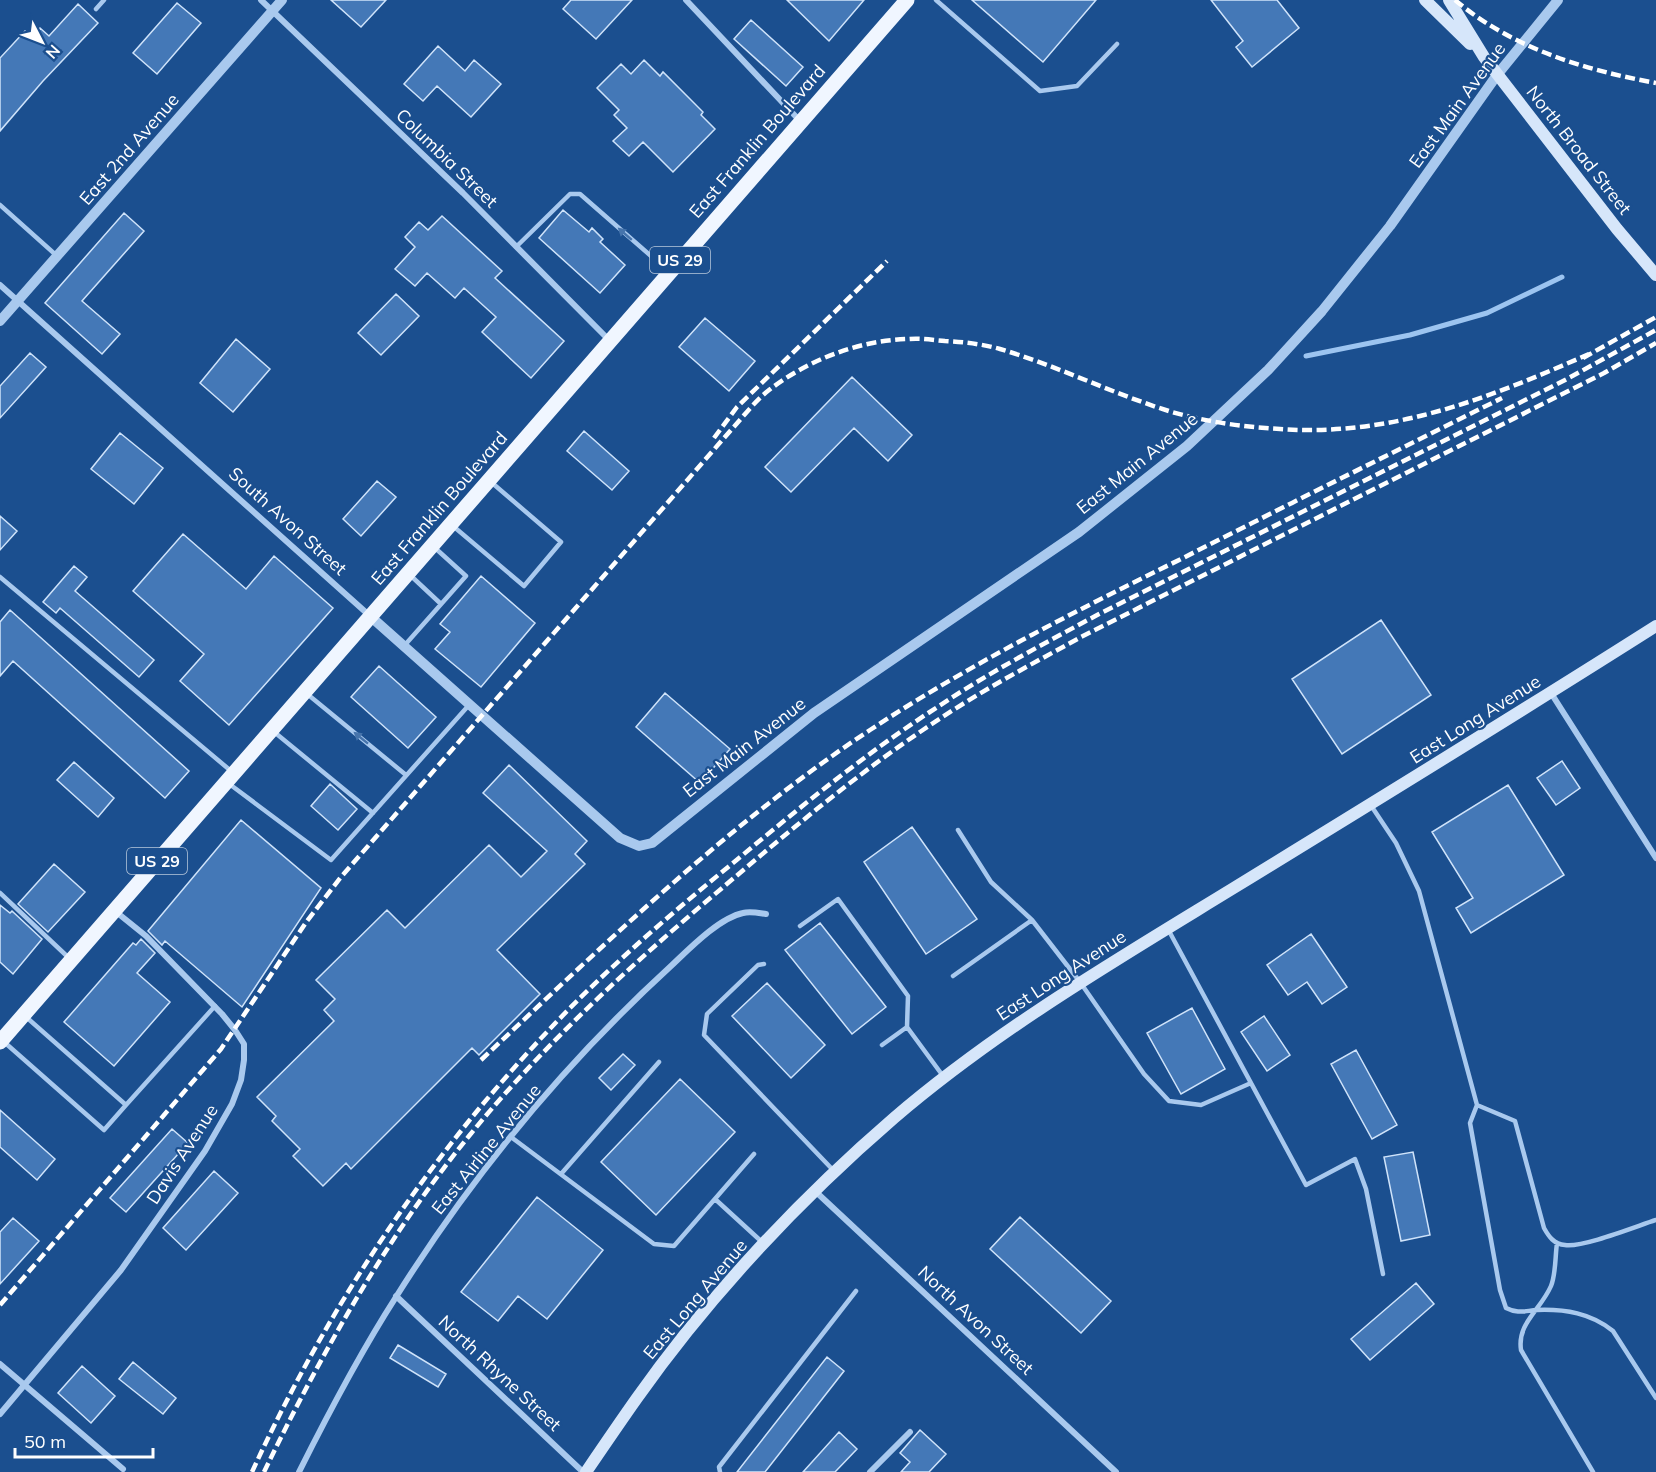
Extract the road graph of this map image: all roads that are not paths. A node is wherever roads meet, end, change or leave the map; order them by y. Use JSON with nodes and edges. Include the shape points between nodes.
{"nodes":[{"id":1,"x":104,"y":0,"type":"edge"},
{"id":2,"x":261,"y":0,"type":"edge"},
{"id":3,"x":282,"y":0,"type":"edge"},
{"id":4,"x":686,"y":0,"type":"edge"},
{"id":5,"x":907,"y":0,"type":"edge"},
{"id":6,"x":936,"y":0,"type":"edge"},
{"id":7,"x":1425,"y":0,"type":"edge"},
{"id":8,"x":1449,"y":0,"type":"edge"},
{"id":9,"x":1558,"y":0,"type":"edge"},
{"id":10,"x":96,"y":9,"type":"dead end"},
{"id":11,"x":273,"y":11,"type":"junction"},
{"id":12,"x":1117,"y":44,"type":"dead end"},
{"id":13,"x":1484,"y":57,"type":"junction"},
{"id":14,"x":1497,"y":75,"type":"junction"},
{"id":15,"x":800,"y":121,"type":"junction"},
{"id":16,"x":0,"y":205,"type":"edge"},
{"id":17,"x":516,"y":247,"type":"junction"},
{"id":18,"x":57,"y":256,"type":"junction"},
{"id":19,"x":669,"y":272,"type":"junction"},
{"id":20,"x":1656,"y":275,"type":"edge"},
{"id":21,"x":0,"y":285,"type":"edge"},
{"id":22,"x":17,"y":301,"type":"junction"},
{"id":23,"x":0,"y":321,"type":"edge"},
{"id":24,"x":609,"y":341,"type":"junction"},
{"id":25,"x":489,"y":480,"type":"junction"},
{"id":26,"x":451,"y":524,"type":"junction"},
{"id":27,"x":432,"y":546,"type":"junction"},
{"id":28,"x":408,"y":573,"type":"junction"},
{"id":29,"x":0,"y":577,"type":"edge"},
{"id":30,"x":441,"y":604,"type":"junction"},
{"id":31,"x":370,"y":616,"type":"junction"},
{"id":32,"x":1656,"y":626,"type":"edge"},
{"id":33,"x":404,"y":647,"type":"junction"},
{"id":34,"x":304,"y":692,"type":"junction"},
{"id":35,"x":1551,"y":693,"type":"junction"},
{"id":36,"x":469,"y":705,"type":"junction"},
{"id":37,"x":271,"y":730,"type":"junction"},
{"id":38,"x":406,"y":775,"type":"junction"},
{"id":39,"x":230,"y":777,"type":"junction"},
{"id":40,"x":1370,"y":804,"type":"junction"},
{"id":41,"x":373,"y":813,"type":"junction"},
{"id":42,"x":958,"y":830,"type":"dead end"},
{"id":43,"x":639,"y":846,"type":"joint"},
{"id":44,"x":1656,"y":858,"type":"edge"},
{"id":45,"x":0,"y":893,"type":"edge"},
{"id":46,"x":114,"y":910,"type":"junction"},
{"id":47,"x":766,"y":914,"type":"dead end"},
{"id":48,"x":1032,"y":920,"type":"junction"},
{"id":49,"x":800,"y":926,"type":"dead end"},
{"id":50,"x":1167,"y":928,"type":"junction"},
{"id":51,"x":71,"y":960,"type":"junction"},
{"id":52,"x":764,"y":964,"type":"dead end"},
{"id":53,"x":953,"y":976,"type":"dead end"},
{"id":54,"x":1080,"y":982,"type":"junction"},
{"id":55,"x":215,"y":1006,"type":"junction"},
{"id":56,"x":24,"y":1015,"type":"junction"},
{"id":57,"x":907,"y":1027,"type":"junction"},
{"id":58,"x":1,"y":1041,"type":"edge"},
{"id":59,"x":882,"y":1045,"type":"dead end"},
{"id":60,"x":659,"y":1062,"type":"dead end"},
{"id":61,"x":945,"y":1078,"type":"junction"},
{"id":62,"x":1251,"y":1083,"type":"junction"},
{"id":63,"x":126,"y":1105,"type":"junction"},
{"id":64,"x":1477,"y":1106,"type":"junction"},
{"id":65,"x":511,"y":1137,"type":"junction"},
{"id":66,"x":754,"y":1154,"type":"dead end"},
{"id":67,"x":835,"y":1172,"type":"junction"},
{"id":68,"x":561,"y":1174,"type":"junction"},
{"id":69,"x":815,"y":1191,"type":"junction"},
{"id":70,"x":715,"y":1199,"type":"junction"},
{"id":71,"x":1656,"y":1220,"type":"edge"},
{"id":72,"x":1557,"y":1243,"type":"junction"},
{"id":73,"x":764,"y":1244,"type":"junction"},
{"id":74,"x":1383,"y":1275,"type":"dead end"},
{"id":75,"x":856,"y":1291,"type":"dead end"},
{"id":76,"x":396,"y":1296,"type":"junction"},
{"id":77,"x":1537,"y":1310,"type":"junction"},
{"id":78,"x":0,"y":1364,"type":"edge"},
{"id":79,"x":24,"y":1386,"type":"junction"},
{"id":80,"x":1656,"y":1398,"type":"edge"},
{"id":81,"x":0,"y":1414,"type":"edge"},
{"id":82,"x":910,"y":1432,"type":"dead end"},
{"id":83,"x":123,"y":1469,"type":"dead end"},
{"id":84,"x":299,"y":1472,"type":"edge"},
{"id":85,"x":585,"y":1472,"type":"edge"},
{"id":86,"x":720,"y":1472,"type":"edge"},
{"id":87,"x":870,"y":1472,"type":"edge"},
{"id":88,"x":1116,"y":1472,"type":"edge"},
{"id":89,"x":1593,"y":1472,"type":"edge"}],
"edges":[{"from":1,"to":10,"type":"lane"},
{"from":2,"to":11,"type":"street","name":"Columbia Street"},
{"from":3,"to":11,"type":"street","name":"East 2nd Avenue"},
{"from":4,"to":15,"type":"street"},
{"from":5,"to":15,"type":"main road","name":"East Franklin Boulevard","number":"US 29"},
{"from":6,"to":12,"type":"lane","via":[[1040,91],[1077,86]]},
{"from":7,"to":13,"type":"main road"},
{"from":8,"to":13,"type":"main road"},
{"from":9,"to":14,"type":"street","name":"East Main Avenue"},
{"from":11,"to":17,"type":"street","name":"Columbia Street"},
{"from":11,"to":18,"type":"street","name":"East 2nd Avenue"},
{"from":13,"to":14,"type":"main road","name":"North Broad Street"},
{"from":14,"to":20,"type":"main road","name":"North Broad Street"},
{"from":14,"to":43,"type":"street","name":"East Main Avenue","via":[[1390,226],[1322,310],[1268,370],[1187,446],[1079,532],[814,713],[658,839]]},
{"from":15,"to":19,"type":"main road","name":"East Franklin Boulevard","number":"US 29"},
{"from":16,"to":18,"type":"lane"},
{"from":19,"to":17,"type":"lane","one_way":true,"via":[[580,194],[570,194]]},
{"from":17,"to":24,"type":"street","name":"Columbia Street"},
{"from":18,"to":22,"type":"street","name":"East 2nd Avenue"},
{"from":19,"to":24,"type":"main road","name":"East Franklin Boulevard","number":"US 29"},
{"from":21,"to":22,"type":"street","name":"South Avon Street"},
{"from":22,"to":23,"type":"street","name":"East 2nd Avenue"},
{"from":22,"to":31,"type":"street","name":"South Avon Street"},
{"from":24,"to":25,"type":"main road","name":"East Franklin Boulevard","number":"US 29"},
{"from":25,"to":26,"type":"main road","name":"East Franklin Boulevard","number":"US 29"},
{"from":25,"to":26,"type":"lane","via":[[561,542],[524,586]]},
{"from":26,"to":27,"type":"main road","name":"East Franklin Boulevard","number":"US 29"},
{"from":27,"to":28,"type":"main road","name":"East Franklin Boulevard","number":"US 29"},
{"from":27,"to":30,"type":"lane","via":[[466,576]]},
{"from":28,"to":30,"type":"lane"},
{"from":28,"to":31,"type":"main road","name":"East Franklin Boulevard","number":"US 29"},
{"from":29,"to":39,"type":"lane"},
{"from":30,"to":33,"type":"lane"},
{"from":31,"to":33,"type":"street","name":"South Avon Street"},
{"from":31,"to":34,"type":"main road","name":"East Franklin Boulevard","number":"US 29"},
{"from":32,"to":35,"type":"main road","name":"East Long Avenue"},
{"from":33,"to":36,"type":"street","name":"South Avon Street"},
{"from":34,"to":37,"type":"main road","name":"East Franklin Boulevard","number":"US 29"},
{"from":38,"to":34,"type":"lane","one_way":true},
{"from":35,"to":40,"type":"main road","name":"East Long Avenue"},
{"from":35,"to":44,"type":"street"},
{"from":36,"to":38,"type":"lane"},
{"from":36,"to":43,"type":"street","name":"South Avon Street","via":[[620,838]]},
{"from":37,"to":39,"type":"main road","name":"East Franklin Boulevard","number":"US 29"},
{"from":37,"to":41,"type":"lane"},
{"from":38,"to":41,"type":"lane"},
{"from":39,"to":41,"type":"lane","via":[[331,860]]},
{"from":39,"to":46,"type":"main road","name":"East Franklin Boulevard","number":"US 29"},
{"from":40,"to":50,"type":"main road","name":"East Long Avenue"},
{"from":40,"to":64,"type":"lane","via":[[1396,843],[1419,891]]},
{"from":42,"to":48,"type":"lane","via":[[991,882]]},
{"from":45,"to":51,"type":"lane"},
{"from":46,"to":51,"type":"main road","name":"East Franklin Boulevard","number":"US 29"},
{"from":46,"to":55,"type":"street","name":"Davis Avenue","via":[[146,936]]},
{"from":47,"to":65,"type":"street","name":"East Airline Avenue","via":[[744,912],[732,917],[694,945],[624,1009]]},
{"from":48,"to":53,"type":"lane"},
{"from":48,"to":54,"type":"lane"},
{"from":49,"to":57,"type":"lane","via":[[838,898],[908,996]]},
{"from":50,"to":54,"type":"main road","name":"East Long Avenue"},
{"from":50,"to":62,"type":"lane"},
{"from":51,"to":56,"type":"main road","name":"East Franklin Boulevard","number":"US 29"},
{"from":52,"to":67,"type":"lane","via":[[758,965],[708,1014],[704,1035]]},
{"from":54,"to":61,"type":"main road","name":"East Long Avenue"},
{"from":54,"to":62,"type":"lane","via":[[1144,1074],[1169,1101],[1201,1105]]},
{"from":55,"to":63,"type":"lane"},
{"from":55,"to":79,"type":"street","name":"Davis Avenue","via":[[244,1044],[241,1080],[232,1104],[205,1151],[120,1270]]},
{"from":56,"to":58,"type":"main road","name":"East Franklin Boulevard","number":"US 29"},
{"from":56,"to":63,"type":"lane"},
{"from":57,"to":59,"type":"lane"},
{"from":57,"to":61,"type":"lane"},
{"from":58,"to":63,"type":"lane","via":[[104,1130]]},
{"from":60,"to":68,"type":"lane"},
{"from":61,"to":67,"type":"main road","name":"East Long Avenue"},
{"from":62,"to":74,"type":"lane","via":[[1306,1185],[1355,1160],[1366,1189]]},
{"from":64,"to":72,"type":"lane","via":[[1515,1121],[1544,1228]]},
{"from":64,"to":77,"type":"lane","via":[[1470,1123],[1500,1290],[1506,1308],[1517,1313]]},
{"from":65,"to":68,"type":"lane"},
{"from":65,"to":76,"type":"street","name":"East Airline Avenue","via":[[444,1224]]},
{"from":66,"to":70,"type":"lane"},
{"from":67,"to":69,"type":"main road","name":"East Long Avenue"},
{"from":68,"to":70,"type":"lane","via":[[654,1244],[674,1246]]},
{"from":69,"to":73,"type":"main road","name":"East Long Avenue"},
{"from":69,"to":88,"type":"street","name":"North Avon Street"},
{"from":70,"to":73,"type":"lane"},
{"from":71,"to":72,"type":"lane","via":[[1595,1240],[1567,1246]]},
{"from":72,"to":77,"type":"lane","via":[[1551,1285]]},
{"from":73,"to":85,"type":"main road","name":"East Long Avenue","via":[[671,1353]]},
{"from":75,"to":86,"type":"lane","via":[[719,1467]]},
{"from":76,"to":84,"type":"street","name":"East Airline Avenue"},
{"from":76,"to":85,"type":"street","name":"North Rhyne Street"},
{"from":77,"to":80,"type":"lane","via":[[1569,1311],[1592,1317],[1613,1330]]},
{"from":77,"to":89,"type":"lane","via":[[1522,1329],[1521,1350]]},
{"from":78,"to":79,"type":"street"},
{"from":79,"to":81,"type":"street","name":"Davis Avenue"},
{"from":79,"to":83,"type":"street"},
{"from":82,"to":87,"type":"street"}]}
